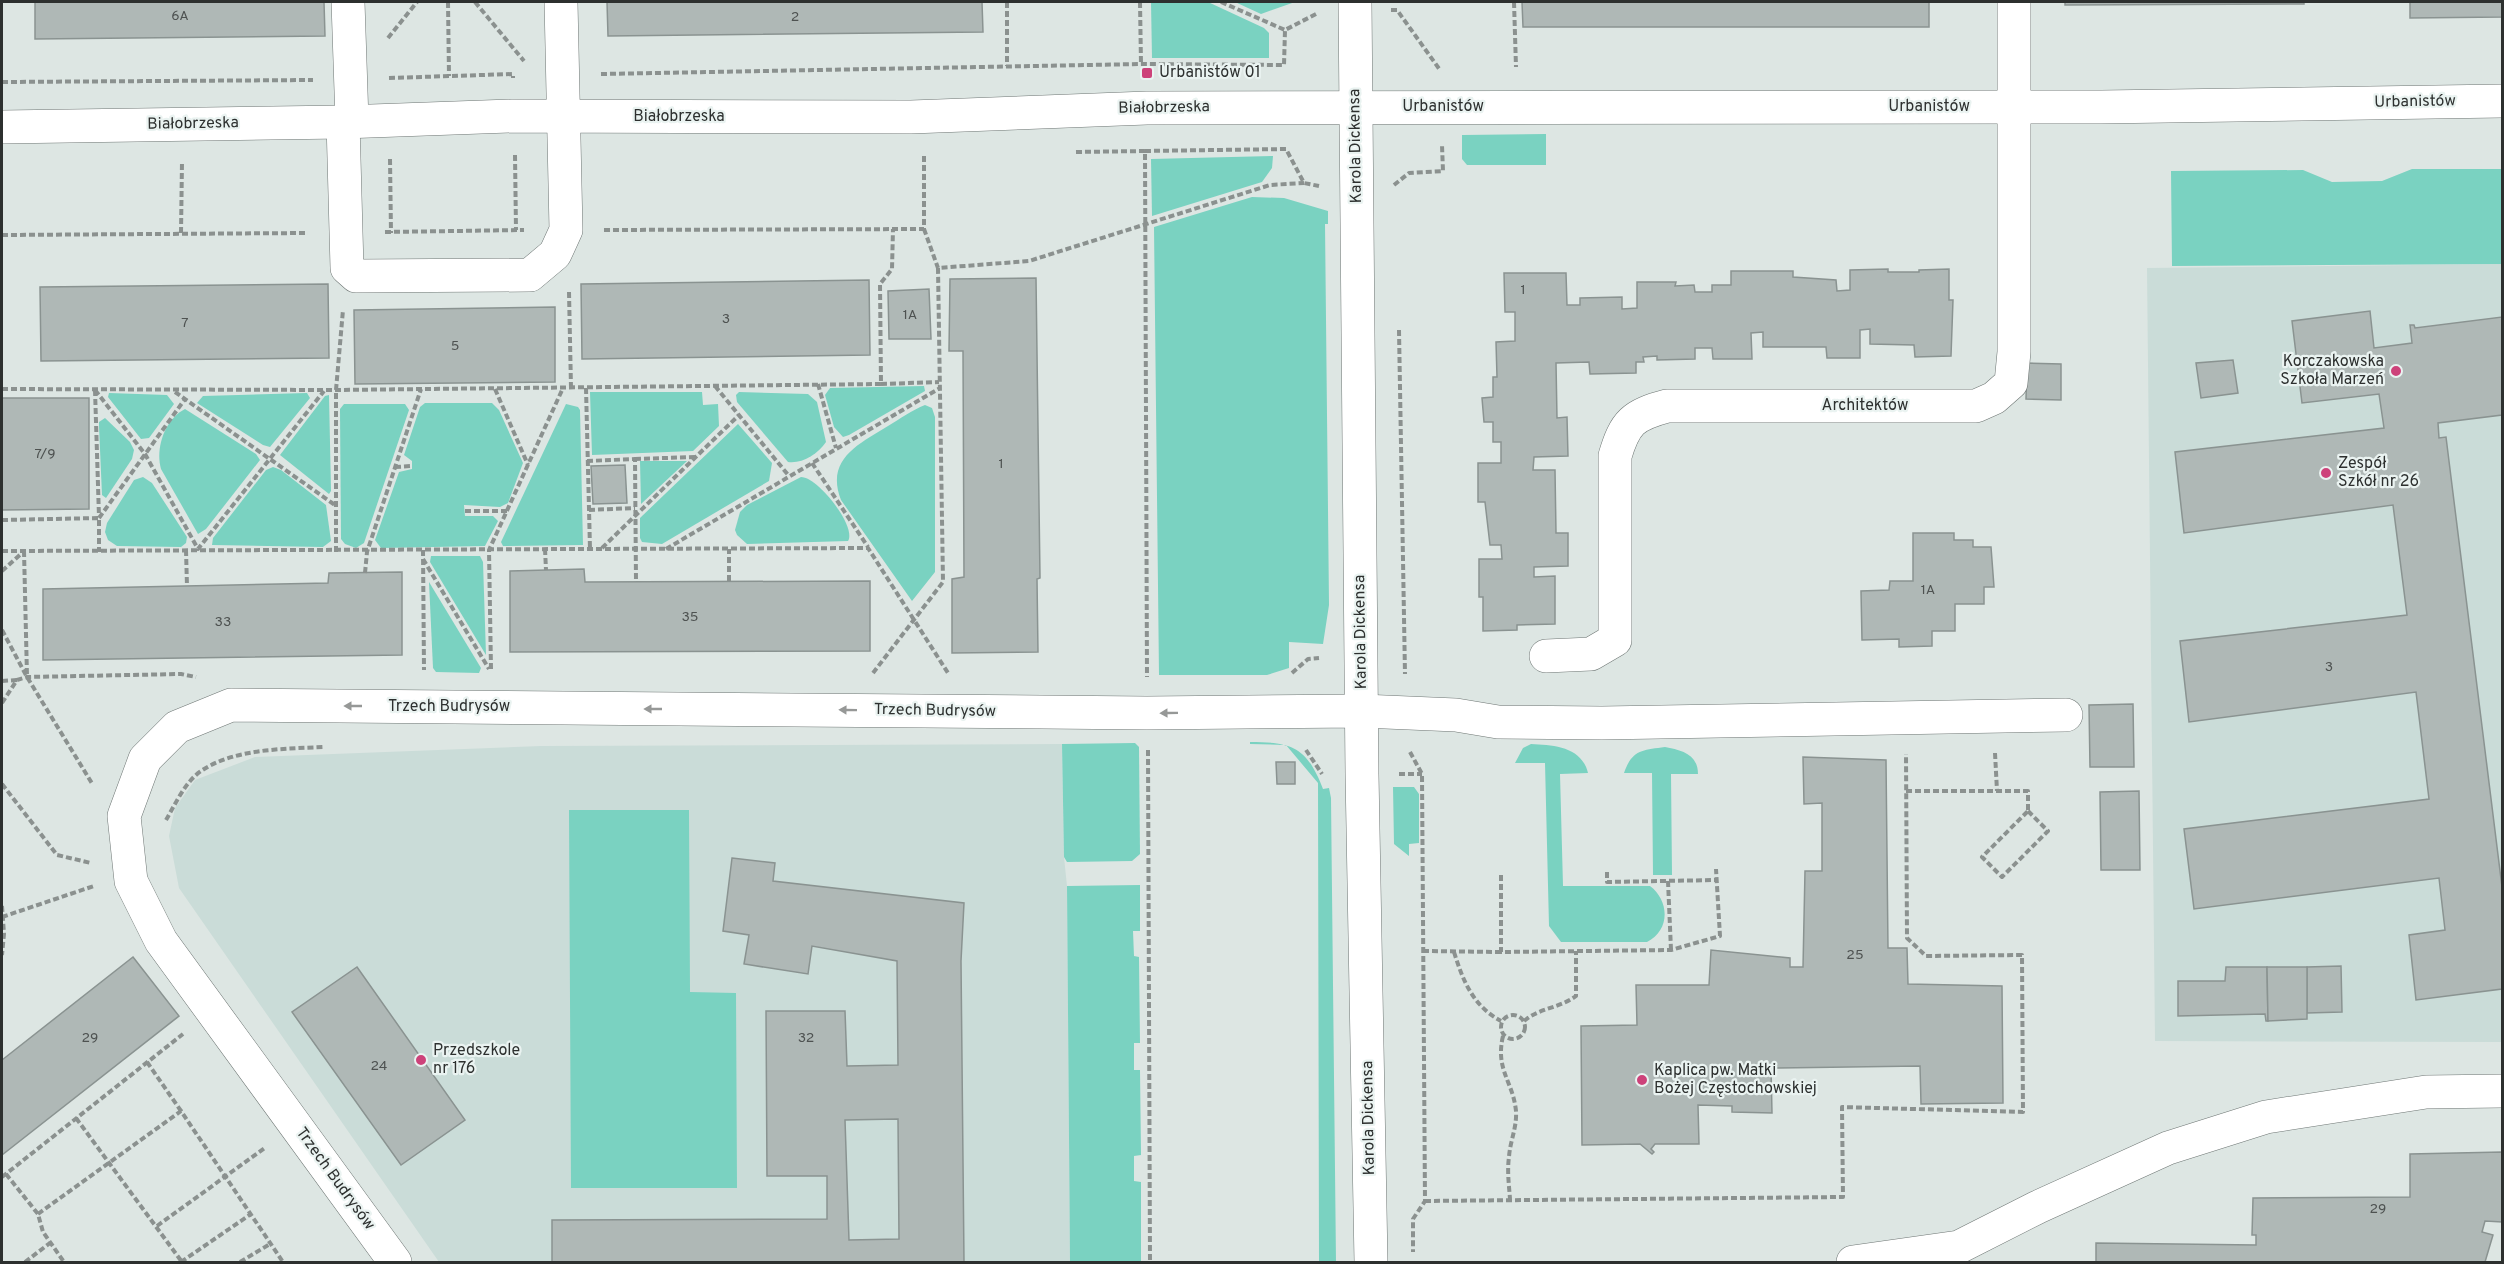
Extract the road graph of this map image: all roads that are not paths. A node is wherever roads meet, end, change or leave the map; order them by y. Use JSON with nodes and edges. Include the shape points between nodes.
{"nodes":[{"id":1,"x":348,"y":2,"type":"edge"},
{"id":2,"x":561,"y":2,"type":"edge"},
{"id":3,"x":2014,"y":2,"type":"edge"},
{"id":4,"x":1370,"y":6,"type":"edge"},
{"id":5,"x":2502,"y":100,"type":"edge"},
{"id":6,"x":1356,"y":107,"type":"junction"},
{"id":7,"x":2012,"y":107,"type":"junction"},
{"id":8,"x":564,"y":117,"type":"junction"},
{"id":9,"x":348,"y":121,"type":"junction"},
{"id":10,"x":2,"y":127,"type":"edge"},
{"id":11,"x":1546,"y":656,"type":"dead end"},
{"id":12,"x":1362,"y":711,"type":"junction"},
{"id":13,"x":2066,"y":715,"type":"dead end"},
{"id":14,"x":2502,"y":1091,"type":"edge"},
{"id":15,"x":395,"y":1263,"type":"edge"},
{"id":16,"x":1371,"y":1263,"type":"edge"},
{"id":17,"x":1853,"y":1263,"type":"edge"}],
"edges":[{"from":1,"to":9,"type":"street"},
{"from":2,"to":8,"type":"street"},
{"from":3,"to":7,"type":"street","name":"Architektów"},
{"from":4,"to":6,"type":"street","name":"Karola Dickensa"},
{"from":5,"to":7,"type":"street","name":"Urbanistów"},
{"from":6,"to":7,"type":"street","name":"Urbanistów"},
{"from":6,"to":8,"type":"street","name":"Białobrzeska","via":[[1148,108],[910,117]]},
{"from":6,"to":12,"type":"street","name":"Karola Dickensa"},
{"from":7,"to":11,"type":"street","name":"Architektów","via":[[2011,383],[1994,398],[1976,406],[1667,406],[1641,413],[1622,430],[1615,456],[1615,640],[1591,654]]},
{"from":8,"to":9,"type":"street","name":"Białobrzeska"},
{"from":8,"to":9,"type":"street","via":[[560,242],[531,275],[356,276],[347,268]]},
{"from":9,"to":10,"type":"street","name":"Białobrzeska"},
{"from":12,"to":13,"type":"street","name":"Trzech Budrysów","via":[[1456,715],[1498,722],[1602,723]]},
{"from":12,"to":15,"type":"street","name":"Trzech Budrysów","one_way":true,"via":[[1147,713],[231,705],[177,727],[146,759],[124,816],[131,880],[161,941]]},
{"from":12,"to":16,"type":"street","name":"Karola Dickensa"},
{"from":14,"to":17,"type":"street","via":[[2426,1092],[2266,1117],[2168,1148],[1959,1247]]}]}
